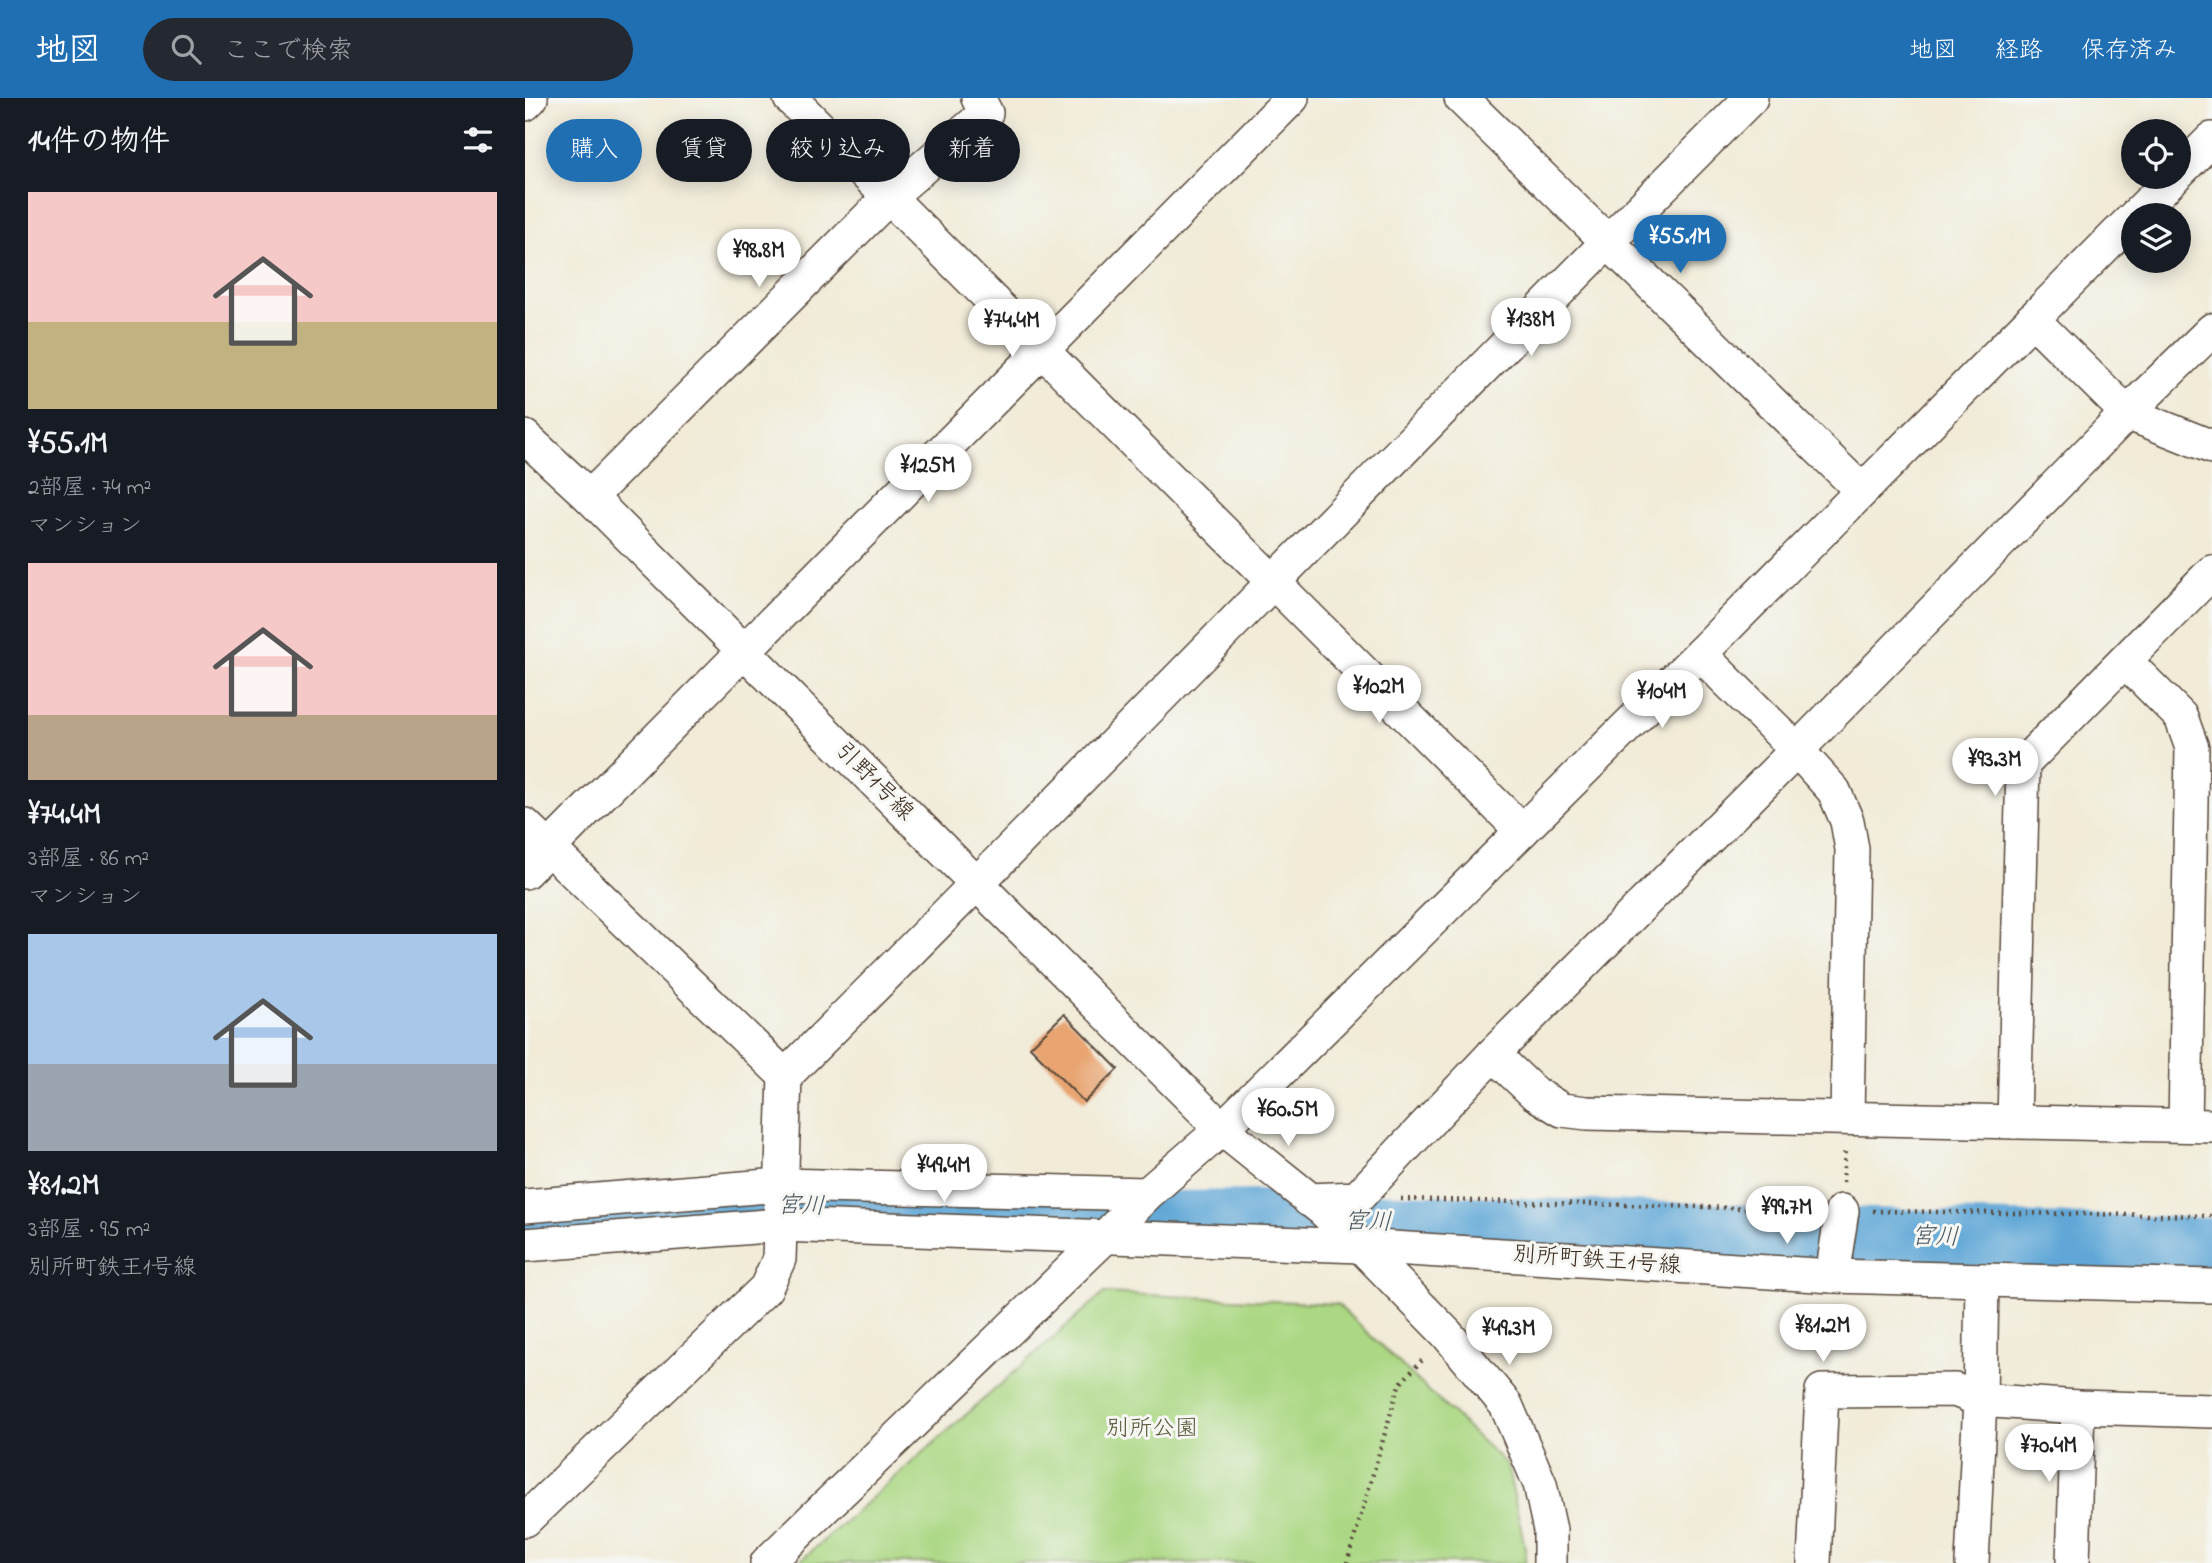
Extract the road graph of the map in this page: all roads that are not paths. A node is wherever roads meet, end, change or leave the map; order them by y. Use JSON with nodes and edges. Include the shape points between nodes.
{"nodes":[{"id":1,"x":531,"y":98,"type":"edge"},
{"id":2,"x":790,"y":98,"type":"edge"},
{"id":3,"x":978,"y":98,"type":"edge"},
{"id":4,"x":1292,"y":98,"type":"edge"},
{"id":5,"x":1461,"y":98,"type":"edge"},
{"id":6,"x":1751,"y":98,"type":"edge"},
{"id":7,"x":525,"y":104,"type":"edge"},
{"id":8,"x":2212,"y":139,"type":"edge"},
{"id":9,"x":2191,"y":161,"type":"edge"},
{"id":10,"x":2163,"y":189,"type":"edge"},
{"id":11,"x":890,"y":197,"type":"junction"},
{"id":12,"x":2149,"y":203,"type":"edge"},
{"id":13,"x":2121,"y":231,"type":"edge"},
{"id":14,"x":1607,"y":242,"type":"junction"},
{"id":15,"x":2032,"y":319,"type":"junction"},
{"id":16,"x":2212,"y":330,"type":"edge"},
{"id":17,"x":1043,"y":351,"type":"junction"},
{"id":18,"x":2127,"y":413,"type":"junction"},
{"id":19,"x":525,"y":437,"type":"edge"},
{"id":20,"x":2212,"y":447,"type":"edge"},
{"id":21,"x":1861,"y":490,"type":"junction"},
{"id":22,"x":590,"y":497,"type":"junction"},
{"id":23,"x":2212,"y":572,"type":"edge"},
{"id":24,"x":1274,"y":581,"type":"junction"},
{"id":25,"x":744,"y":652,"type":"junction"},
{"id":26,"x":1700,"y":654,"type":"junction"},
{"id":27,"x":2126,"y":662,"type":"junction"},
{"id":28,"x":1797,"y":750,"type":"junction"},
{"id":29,"x":525,"y":825,"type":"edge"},
{"id":30,"x":1523,"y":831,"type":"junction"},
{"id":31,"x":548,"y":848,"type":"junction"},
{"id":32,"x":525,"y":872,"type":"edge"},
{"id":33,"x":977,"y":885,"type":"junction"},
{"id":34,"x":1493,"y":1054,"type":"junction"},
{"id":35,"x":785,"y":1076,"type":"junction"},
{"id":36,"x":1847,"y":1117,"type":"junction"},
{"id":37,"x":2014,"y":1122,"type":"junction"},
{"id":38,"x":2198,"y":1125,"type":"edge"},
{"id":39,"x":1221,"y":1129,"type":"junction"},
{"id":40,"x":1146,"y":1195,"type":"junction"},
{"id":41,"x":525,"y":1206,"type":"edge"},
{"id":42,"x":780,"y":1206,"type":"junction"},
{"id":43,"x":1842,"y":1211,"type":"road end"},
{"id":44,"x":1335,"y":1222,"type":"junction"},
{"id":45,"x":1106,"y":1236,"type":"junction"},
{"id":46,"x":525,"y":1245,"type":"edge"},
{"id":47,"x":1832,"y":1276,"type":"junction"},
{"id":48,"x":1982,"y":1280,"type":"junction"},
{"id":49,"x":2212,"y":1286,"type":"edge"},
{"id":50,"x":1980,"y":1400,"type":"junction"},
{"id":51,"x":2078,"y":1408,"type":"junction"},
{"id":52,"x":2212,"y":1411,"type":"edge"},
{"id":53,"x":525,"y":1520,"type":"edge"},
{"id":54,"x":767,"y":1563,"type":"edge"},
{"id":55,"x":1550,"y":1563,"type":"edge"},
{"id":56,"x":1814,"y":1563,"type":"edge"},
{"id":57,"x":1972,"y":1563,"type":"edge"},
{"id":58,"x":2073,"y":1563,"type":"edge"}],
"edges":[{"from":1,"to":7,"type":"street"},
{"from":2,"to":11,"type":"street"},
{"from":3,"to":11,"type":"street","via":[[986,113]]},
{"from":4,"to":17,"type":"street"},
{"from":5,"to":14,"type":"street"},
{"from":6,"to":14,"type":"street"},
{"from":8,"to":9,"type":"street"},
{"from":10,"to":12,"type":"street"},
{"from":11,"to":17,"type":"street"},
{"from":11,"to":22,"type":"street"},
{"from":13,"to":15,"type":"street"},
{"from":14,"to":21,"type":"street"},
{"from":14,"to":24,"type":"street"},
{"from":15,"to":18,"type":"street"},
{"from":15,"to":21,"type":"street"},
{"from":16,"to":18,"type":"street"},
{"from":17,"to":24,"type":"street"},
{"from":17,"to":25,"type":"street"},
{"from":18,"to":20,"type":"street"},
{"from":18,"to":28,"type":"street"},
{"from":19,"to":22,"type":"street","name":"引野1号線"},
{"from":21,"to":26,"type":"street"},
{"from":22,"to":25,"type":"street","name":"引野1号線"},
{"from":23,"to":27,"type":"street"},
{"from":24,"to":30,"type":"street"},
{"from":24,"to":33,"type":"street"},
{"from":25,"to":31,"type":"street"},
{"from":25,"to":33,"type":"street","name":"引野1号線"},
{"from":26,"to":28,"type":"street"},
{"from":26,"to":30,"type":"street"},
{"from":27,"to":37,"type":"street","via":[[2023,764]]},
{"from":27,"to":38,"type":"street","via":[[2181,717],[2192,748]]},
{"from":28,"to":34,"type":"street"},
{"from":28,"to":36,"type":"street","via":[[1834,791],[1847,821],[1851,849]]},
{"from":29,"to":31,"type":"street"},
{"from":30,"to":39,"type":"street"},
{"from":31,"to":32,"type":"street"},
{"from":31,"to":35,"type":"street"},
{"from":33,"to":35,"type":"street"},
{"from":33,"to":39,"type":"street","name":"引野1号線"},
{"from":34,"to":36,"type":"street","via":[[1534,1093],[1562,1110]]},
{"from":34,"to":44,"type":"street"},
{"from":35,"to":42,"type":"street"},
{"from":36,"to":37,"type":"street"},
{"from":37,"to":38,"type":"street"},
{"from":39,"to":40,"type":"street"},
{"from":39,"to":44,"type":"street","name":"引野1号線"},
{"from":40,"to":42,"type":"street"},
{"from":40,"to":45,"type":"street"},
{"from":41,"to":42,"type":"street"},
{"from":42,"to":45,"type":"street"},
{"from":42,"to":46,"type":"street"},
{"from":42,"to":53,"type":"street","via":[[779,1259],[766,1288]]},
{"from":43,"to":47,"type":"street"},
{"from":44,"to":45,"type":"street"},
{"from":44,"to":47,"type":"street","name":"別所町鉄王1号線"},
{"from":44,"to":55,"type":"street","name":"引野1号線","via":[[1447,1334],[1506,1405],[1540,1483],[1550,1531]]},
{"from":45,"to":54,"type":"street"},
{"from":47,"to":48,"type":"street","name":"別所町鉄王1号線"},
{"from":48,"to":49,"type":"street","name":"別所町鉄王1号線"},
{"from":48,"to":50,"type":"street"},
{"from":50,"to":51,"type":"street"},
{"from":50,"to":56,"type":"street","via":[[1955,1390],[1822,1391]]},
{"from":50,"to":57,"type":"street"},
{"from":51,"to":52,"type":"street"},
{"from":51,"to":58,"type":"street"}]}
